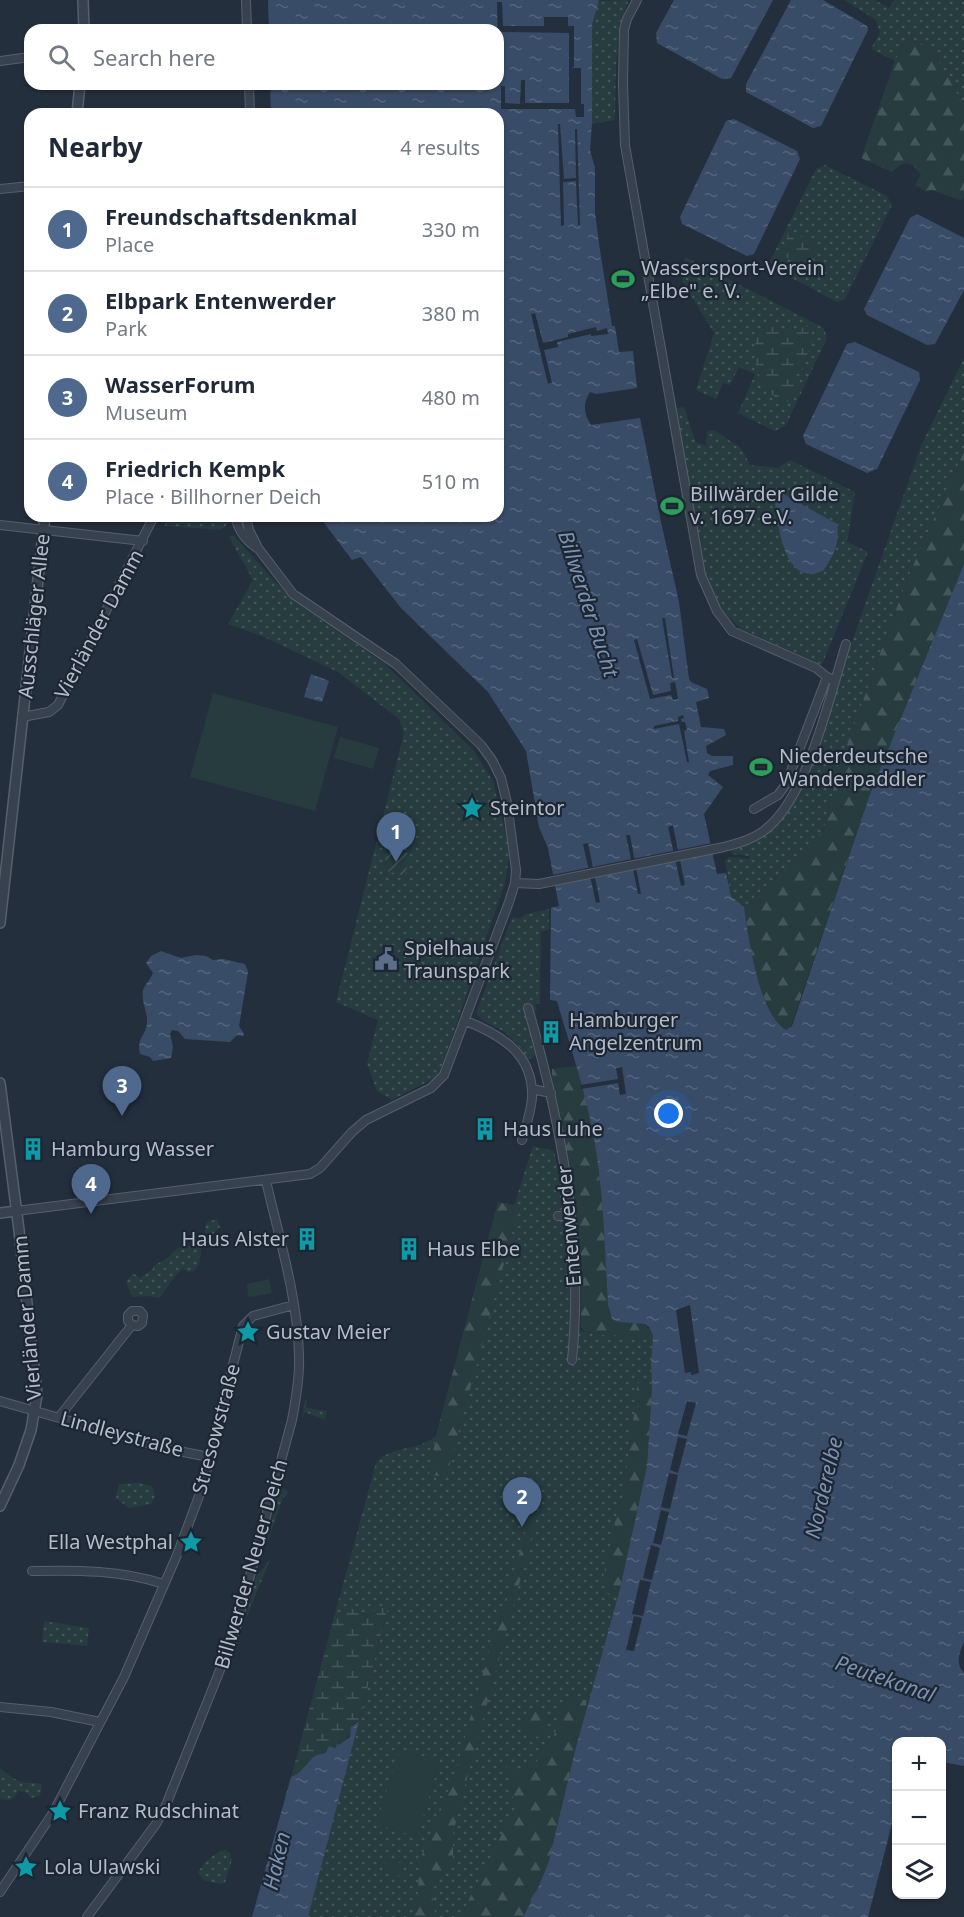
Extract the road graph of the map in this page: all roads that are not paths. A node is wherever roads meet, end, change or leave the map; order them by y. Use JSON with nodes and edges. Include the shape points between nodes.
{"nodes":[{"id":1,"x":83,"y":0,"type":"edge"},
{"id":2,"x":246,"y":0,"type":"edge"},
{"id":3,"x":637,"y":0,"type":"edge"},
{"id":4,"x":84,"y":24,"type":"edge"},
{"id":5,"x":247,"y":24,"type":"edge"},
{"id":6,"x":24,"y":58,"type":"edge"},
{"id":7,"x":0,"y":61,"type":"edge"},
{"id":8,"x":80,"y":90,"type":"edge"},
{"id":9,"x":249,"y":90,"type":"edge"},
{"id":10,"x":79,"y":108,"type":"edge"},
{"id":11,"x":250,"y":108,"type":"edge"},
{"id":12,"x":24,"y":187,"type":"edge"},
{"id":13,"x":0,"y":189,"type":"edge"},
{"id":14,"x":44,"y":522,"type":"edge"},
{"id":15,"x":151,"y":522,"type":"edge"},
{"id":16,"x":237,"y":522,"type":"edge"},
{"id":17,"x":247,"y":522,"type":"edge"},
{"id":18,"x":0,"y":525,"type":"edge"},
{"id":19,"x":43,"y":530,"type":"junction"},
{"id":20,"x":143,"y":541,"type":"junction"},
{"id":21,"x":258,"y":548,"type":"junction"},
{"id":22,"x":846,"y":644,"type":"dead end"},
{"id":23,"x":831,"y":678,"type":"junction"},
{"id":24,"x":22,"y":717,"type":"junction"},
{"id":25,"x":754,"y":809,"type":"dead end"},
{"id":26,"x":3,"y":866,"type":"edge"},
{"id":27,"x":515,"y":883,"type":"junction"},
{"id":28,"x":0,"y":923,"type":"edge"},
{"id":29,"x":528,"y":1008,"type":"dead end"},
{"id":30,"x":466,"y":1020,"type":"junction"},
{"id":31,"x":0,"y":1083,"type":"edge"},
{"id":32,"x":532,"y":1089,"type":"junction"},
{"id":33,"x":551,"y":1093,"type":"junction"},
{"id":34,"x":522,"y":1140,"type":"dead end"},
{"id":35,"x":266,"y":1180,"type":"junction"},
{"id":36,"x":16,"y":1211,"type":"junction"},
{"id":37,"x":0,"y":1213,"type":"edge"},
{"id":38,"x":558,"y":1216,"type":"dead end"},
{"id":39,"x":571,"y":1216,"type":"junction"},
{"id":40,"x":294,"y":1305,"type":"junction"},
{"id":41,"x":132,"y":1325,"type":"dead end"},
{"id":42,"x":572,"y":1360,"type":"dead end"},
{"id":43,"x":0,"y":1401,"type":"edge"},
{"id":44,"x":35,"y":1411,"type":"junction"},
{"id":45,"x":59,"y":1418,"type":"junction"},
{"id":46,"x":209,"y":1457,"type":"junction"},
{"id":47,"x":0,"y":1506,"type":"edge"},
{"id":48,"x":32,"y":1570,"type":"dead end"},
{"id":49,"x":164,"y":1584,"type":"junction"},
{"id":50,"x":0,"y":1707,"type":"edge"},
{"id":51,"x":100,"y":1722,"type":"junction"},
{"id":52,"x":0,"y":1892,"type":"edge"},
{"id":53,"x":87,"y":1917,"type":"edge"}],
"edges":[{"from":1,"to":4,"type":"street"},
{"from":2,"to":5,"type":"street"},
{"from":3,"to":23,"type":"street","via":[[624,30],[625,145],[701,576],[717,611],[732,630]]},
{"from":6,"to":7,"type":"street"},
{"from":8,"to":10,"type":"street"},
{"from":9,"to":11,"type":"street"},
{"from":12,"to":13,"type":"street"},
{"from":14,"to":19,"type":"street","name":"Ausschläger Allee"},
{"from":15,"to":20,"type":"street","name":"Vierländer Damm"},
{"from":16,"to":21,"type":"street","via":[[246,540]]},
{"from":17,"to":21,"type":"street"},
{"from":18,"to":19,"type":"street"},
{"from":19,"to":20,"type":"street"},
{"from":19,"to":24,"type":"street","name":"Ausschläger Allee"},
{"from":20,"to":24,"type":"street","name":"Vierländer Damm","via":[[58,705],[49,712]]},
{"from":21,"to":27,"type":"street","via":[[293,594],[396,664],[481,745],[501,778],[514,847]]},
{"from":22,"to":23,"type":"street"},
{"from":23,"to":25,"type":"street","via":[[786,784],[778,795]]},
{"from":23,"to":27,"type":"street","via":[[830,702],[796,789],[765,831],[737,844],[553,880]]},
{"from":24,"to":26,"type":"street"},
{"from":26,"to":28,"type":"street"},
{"from":27,"to":30,"type":"street"},
{"from":29,"to":33,"type":"street","name":"Entenwerder"},
{"from":30,"to":32,"type":"street","via":[[494,1032],[509,1044],[524,1065]]},
{"from":30,"to":35,"type":"street","via":[[449,1065],[435,1085],[366,1120],[315,1172]]},
{"from":31,"to":36,"type":"street","name":"Vierländer Damm"},
{"from":32,"to":33,"type":"street"},
{"from":32,"to":34,"type":"street"},
{"from":33,"to":39,"type":"street","name":"Entenwerder"},
{"from":35,"to":36,"type":"street"},
{"from":35,"to":40,"type":"street","name":"Billwerder Neuer Deich"},
{"from":36,"to":37,"type":"street"},
{"from":36,"to":44,"type":"street","name":"Vierländer Damm","via":[[36,1375]]},
{"from":38,"to":39,"type":"street"},
{"from":39,"to":42,"type":"street","name":"Entenwerder","via":[[576,1287]]},
{"from":40,"to":46,"type":"street","name":"Stresowstraße","via":[[253,1316],[243,1326]]},
{"from":40,"to":53,"type":"street","name":"Billwerder Neuer Deich","via":[[299,1356],[297,1398],[234,1635],[166,1805]]},
{"from":41,"to":45,"type":"street"},
{"from":43,"to":44,"type":"street","name":"Lindleystraße"},
{"from":44,"to":45,"type":"street","name":"Lindleystraße"},
{"from":44,"to":47,"type":"street","name":"Vierländer Damm","via":[[19,1465]]},
{"from":45,"to":46,"type":"street","name":"Lindleystraße"},
{"from":46,"to":49,"type":"street","name":"Stresowstraße","via":[[205,1480]]},
{"from":48,"to":49,"type":"street","via":[[120,1574]]},
{"from":49,"to":51,"type":"street","name":"Stresowstraße"},
{"from":50,"to":51,"type":"street"},
{"from":51,"to":52,"type":"street","name":"Stresowstraße","via":[[53,1813]]}]}
